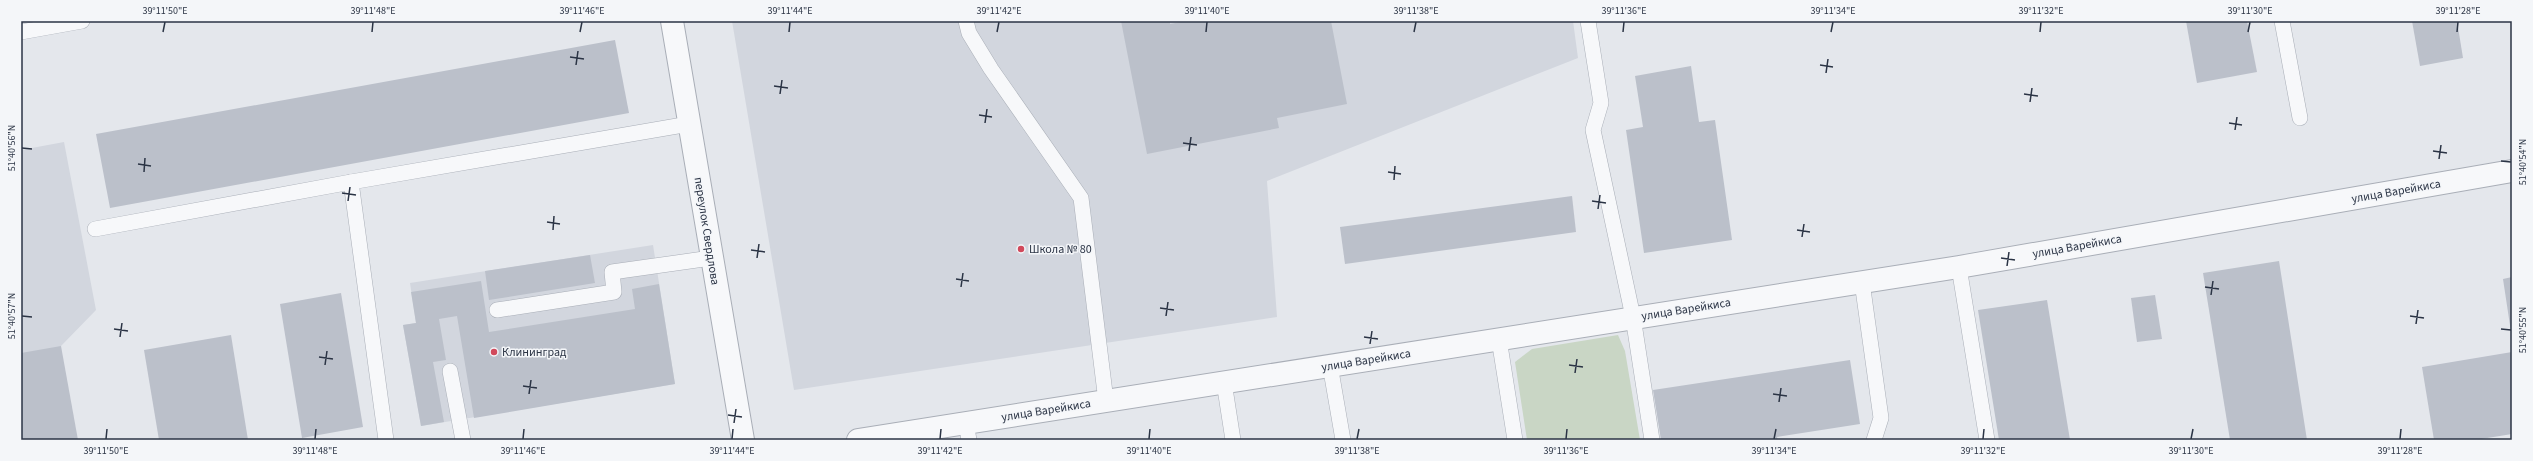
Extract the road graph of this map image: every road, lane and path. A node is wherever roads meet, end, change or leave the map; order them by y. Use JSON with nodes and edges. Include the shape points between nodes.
{"nodes":[{"id":1,"x":82,"y":21,"type":"edge"},
{"id":2,"x":672,"y":21,"type":"edge"},
{"id":3,"x":966,"y":21,"type":"edge"},
{"id":4,"x":1588,"y":21,"type":"edge"},
{"id":5,"x":2282,"y":21,"type":"edge"},
{"id":6,"x":21,"y":32,"type":"edge"},
{"id":7,"x":2300,"y":118,"type":"dead end"},
{"id":8,"x":689,"y":124,"type":"junction"},
{"id":9,"x":2512,"y":171,"type":"edge"},
{"id":10,"x":351,"y":182,"type":"junction"},
{"id":11,"x":95,"y":229,"type":"dead end"},
{"id":12,"x":711,"y":258,"type":"junction"},
{"id":13,"x":1959,"y":267,"type":"junction"},
{"id":14,"x":1862,"y":282,"type":"junction"},
{"id":15,"x":496,"y":310,"type":"dead end"},
{"id":16,"x":1633,"y":317,"type":"junction"},
{"id":17,"x":1499,"y":339,"type":"junction"},
{"id":18,"x":1330,"y":365,"type":"junction"},
{"id":19,"x":450,"y":372,"type":"dead end"},
{"id":20,"x":1224,"y":382,"type":"junction"},
{"id":21,"x":1106,"y":401,"type":"junction"},
{"id":22,"x":968,"y":431,"type":"edge"},
{"id":23,"x":386,"y":440,"type":"edge"},
{"id":24,"x":463,"y":440,"type":"edge"},
{"id":25,"x":743,"y":440,"type":"edge"},
{"id":26,"x":858,"y":440,"type":"edge"},
{"id":27,"x":1233,"y":440,"type":"edge"},
{"id":28,"x":1343,"y":440,"type":"edge"},
{"id":29,"x":1515,"y":440,"type":"edge"},
{"id":30,"x":1652,"y":440,"type":"edge"},
{"id":31,"x":1874,"y":440,"type":"edge"},
{"id":32,"x":1987,"y":440,"type":"edge"}],
"edges":[{"from":1,"to":6,"type":"lane"},
{"from":2,"to":8,"type":"street","name":"переулок Свердлова"},
{"from":3,"to":21,"type":"lane","via":[[969,33],[991,69],[1081,198]]},
{"from":4,"to":16,"type":"lane","via":[[1601,103],[1593,130]]},
{"from":5,"to":7,"type":"lane"},
{"from":8,"to":10,"type":"lane"},
{"from":8,"to":12,"type":"street","name":"переулок Свердлова"},
{"from":9,"to":13,"type":"street","name":"улица Варейкиса"},
{"from":10,"to":11,"type":"lane"},
{"from":10,"to":23,"type":"lane"},
{"from":12,"to":15,"type":"lane","via":[[612,272],[614,292]]},
{"from":12,"to":25,"type":"street","name":"переулок Свердлова"},
{"from":13,"to":14,"type":"street","name":"улица Варейкиса"},
{"from":13,"to":32,"type":"lane"},
{"from":14,"to":16,"type":"street","name":"улица Варейкиса"},
{"from":14,"to":31,"type":"lane","via":[[1881,418]]},
{"from":16,"to":17,"type":"street","name":"улица Варейкиса"},
{"from":16,"to":30,"type":"lane"},
{"from":17,"to":18,"type":"street","name":"улица Варейкиса"},
{"from":17,"to":29,"type":"lane"},
{"from":18,"to":20,"type":"street","name":"улица Варейкиса"},
{"from":18,"to":28,"type":"lane"},
{"from":19,"to":24,"type":"lane"},
{"from":20,"to":21,"type":"street","name":"улица Варейкиса"},
{"from":20,"to":27,"type":"lane"},
{"from":21,"to":22,"type":"street","name":"улица Варейкиса"},
{"from":22,"to":26,"type":"street","name":"улица Варейкиса"}]}
